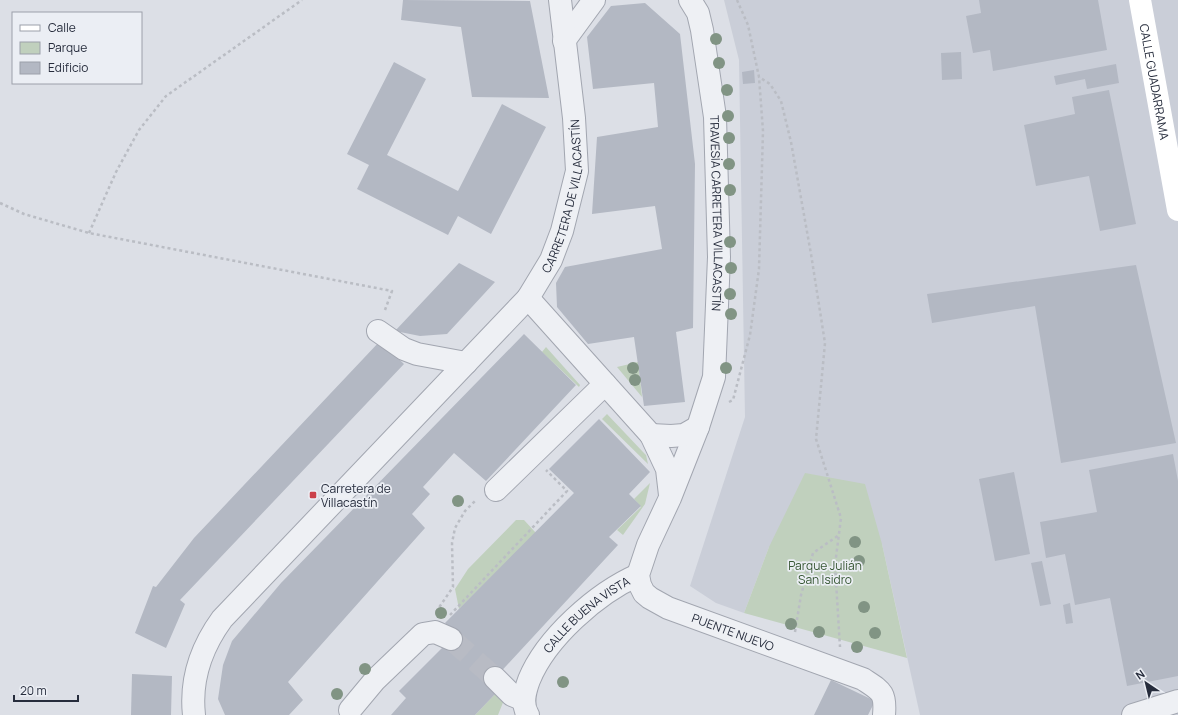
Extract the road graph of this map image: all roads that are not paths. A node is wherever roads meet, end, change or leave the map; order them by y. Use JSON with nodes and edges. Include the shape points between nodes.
{"nodes":[{"id":1,"x":560,"y":0,"type":"edge"},
{"id":2,"x":594,"y":0,"type":"edge"},
{"id":3,"x":690,"y":0,"type":"edge"},
{"id":4,"x":1140,"y":0,"type":"edge"},
{"id":5,"x":564,"y":41,"type":"junction"},
{"id":6,"x":1178,"y":210,"type":"edge"},
{"id":7,"x":528,"y":298,"type":"junction"},
{"id":8,"x":378,"y":331,"type":"road end"},
{"id":9,"x":466,"y":363,"type":"junction"},
{"id":10,"x":605,"y":384,"type":"junction"},
{"id":11,"x":698,"y":427,"type":"junction"},
{"id":12,"x":651,"y":435,"type":"junction"},
{"id":13,"x":496,"y":490,"type":"road end"},
{"id":14,"x":670,"y":498,"type":"junction"},
{"id":15,"x":638,"y":575,"type":"junction"},
{"id":16,"x":451,"y":639,"type":"tunnel mouth"},
{"id":17,"x":495,"y":678,"type":"tunnel mouth"},
{"id":18,"x":1178,"y":701,"type":"edge"},
{"id":19,"x":526,"y":708,"type":"edge"},
{"id":20,"x":350,"y":710,"type":"dead end"},
{"id":21,"x":194,"y":715,"type":"edge"},
{"id":22,"x":884,"y":715,"type":"edge"},
{"id":23,"x":1132,"y":715,"type":"edge"}],
"edges":[{"from":1,"to":5,"type":"street","name":"CARRETERA DE VILLACASTÍN"},
{"from":2,"to":5,"type":"street"},
{"from":3,"to":11,"type":"street","name":"TRAVESÍA CARRETERA VILLACASTÍN","via":[[698,13],[702,30],[715,117],[719,257],[714,377]]},
{"from":4,"to":6,"type":"main road","name":"CALLE GUADARRAMA"},
{"from":5,"to":7,"type":"street","name":"CARRETERA DE VILLACASTÍN","via":[[574,118],[577,171],[554,253]]},
{"from":7,"to":9,"type":"street","name":"CARRETERA DE VILLACASTÍN"},
{"from":7,"to":10,"type":"street"},
{"from":8,"to":9,"type":"street","via":[[404,349],[417,354]]},
{"from":9,"to":21,"type":"street","name":"CARRETERA DE VILLACASTÍN","via":[[222,619],[212,633],[198,666],[194,684]]},
{"from":10,"to":12,"type":"street"},
{"from":10,"to":13,"type":"street"},
{"from":11,"to":12,"type":"street","via":[[684,435]]},
{"from":11,"to":14,"type":"street","name":"CALLE BUENA VISTA"},
{"from":12,"to":14,"type":"street","via":[[667,469]]},
{"from":14,"to":15,"type":"street","name":"CALLE BUENA VISTA","via":[[648,545]]},
{"from":15,"to":19,"type":"street","name":"CALLE BUENA VISTA","via":[[600,598],[551,643],[525,690]]},
{"from":15,"to":22,"type":"street","name":"PUENTE NUEVO","via":[[644,593],[668,608],[796,647],[863,679],[878,689],[882,695],[885,702]]},
{"from":16,"to":20,"type":"street","via":[[435,632],[423,634],[375,680]]},
{"from":17,"to":19,"type":"street"},
{"from":18,"to":23,"type":"street"}]}
